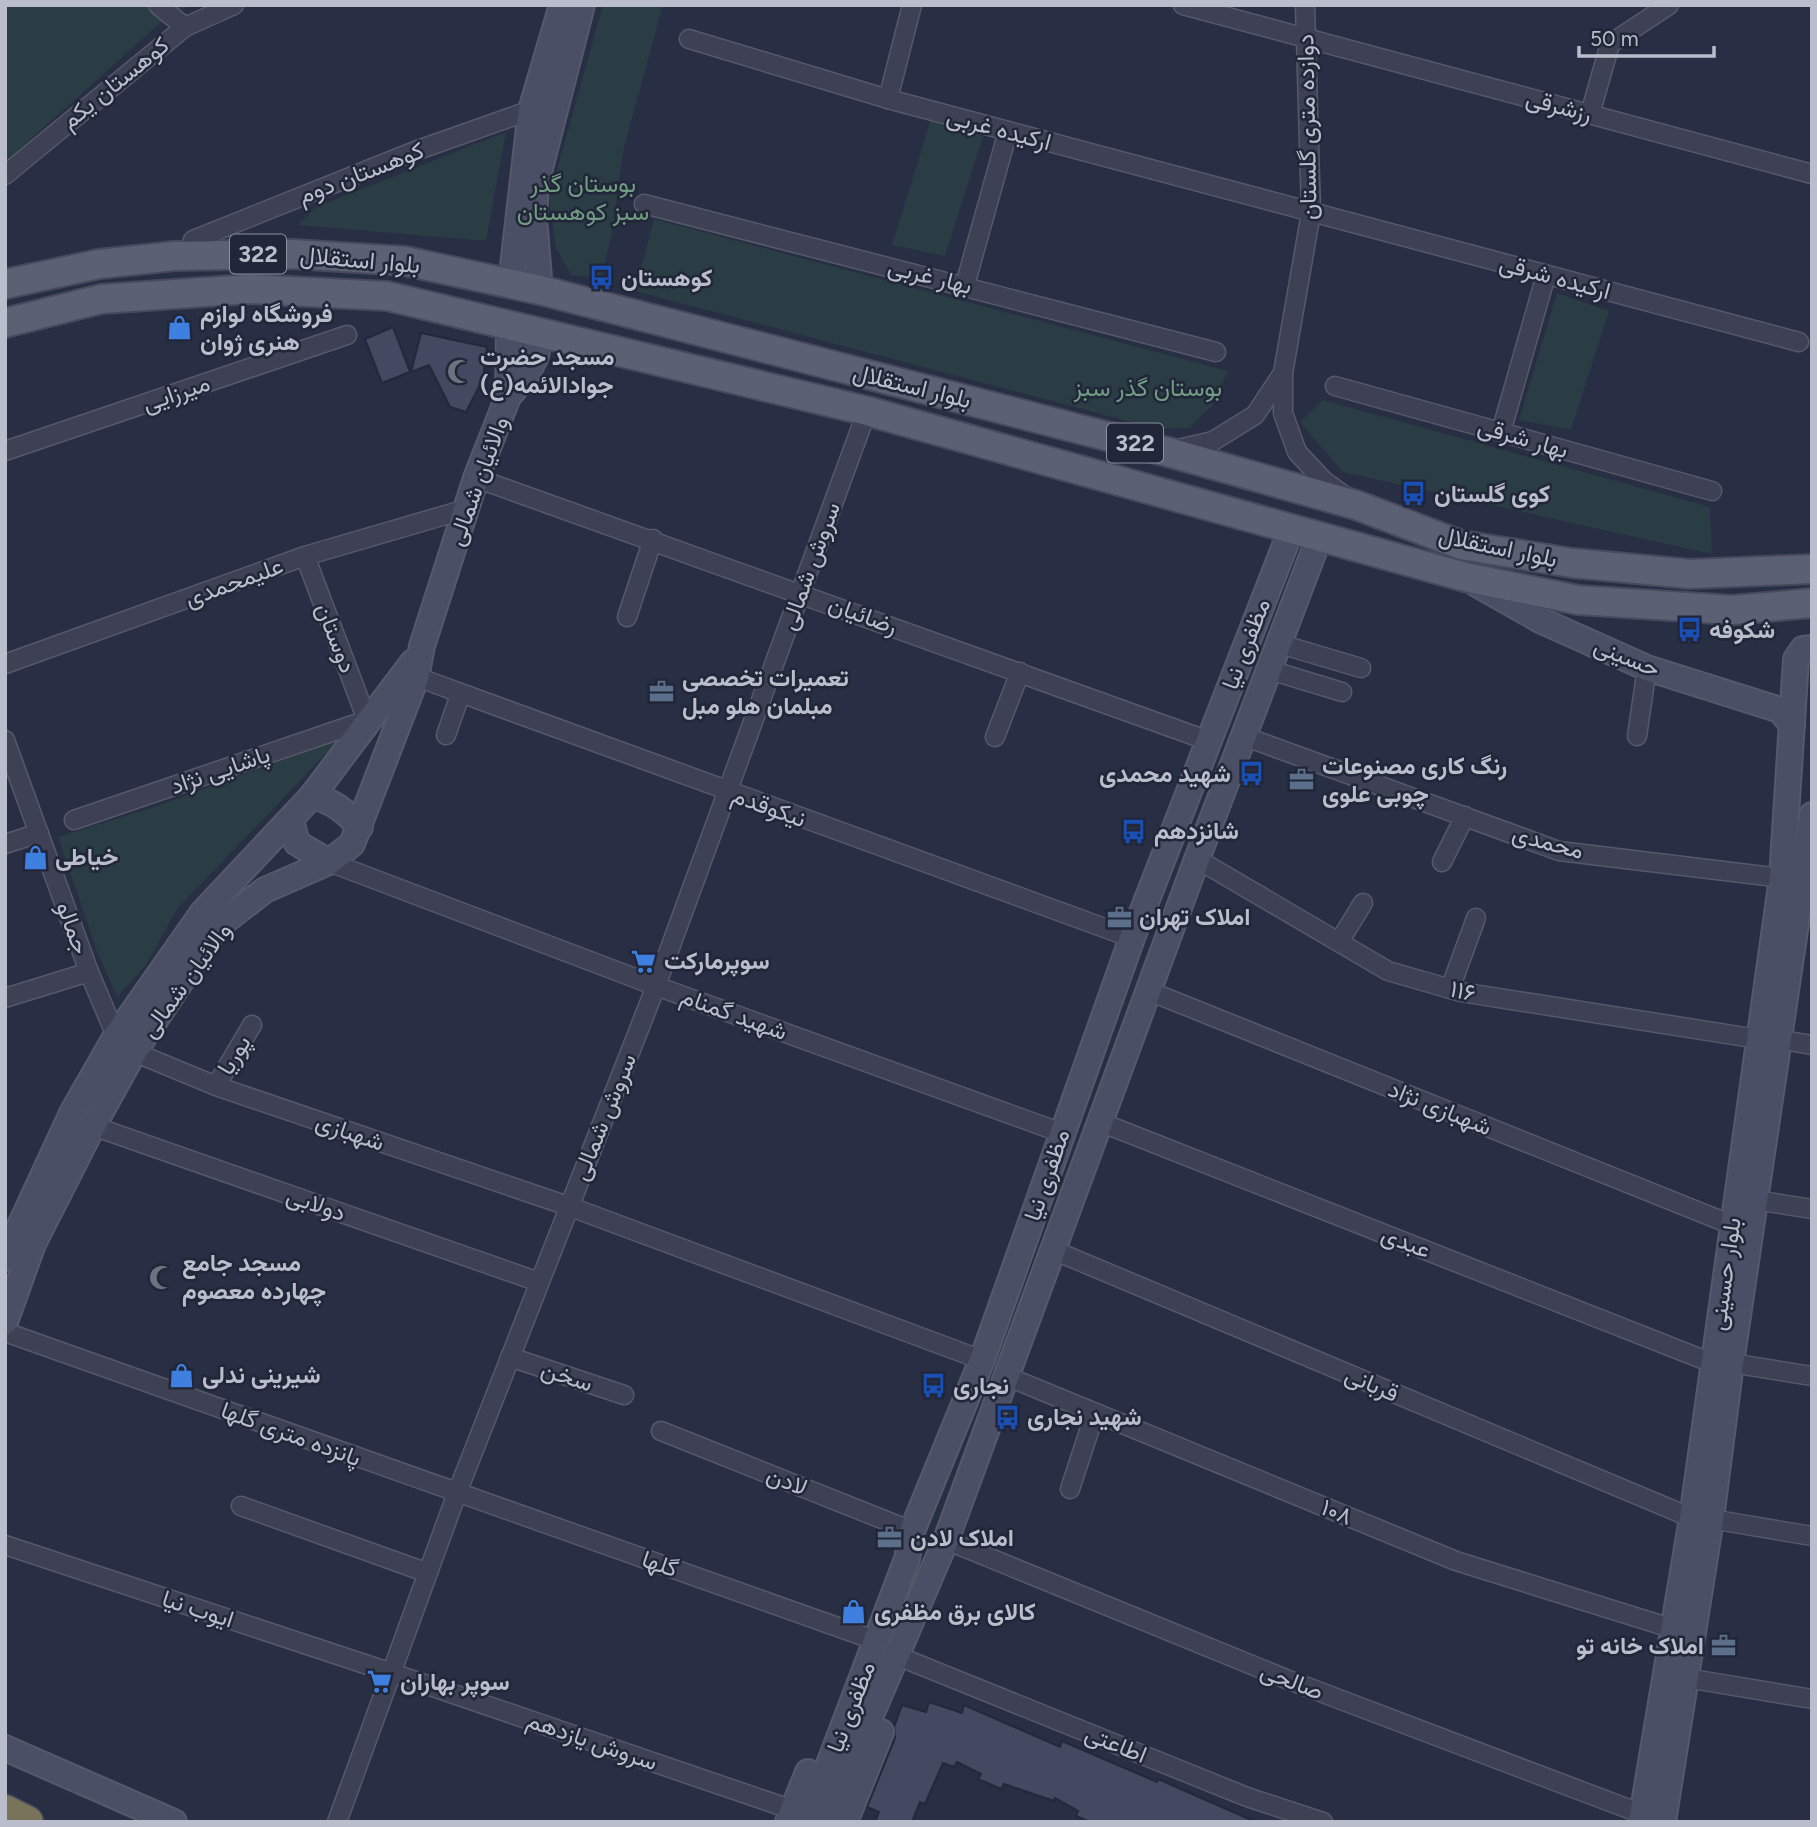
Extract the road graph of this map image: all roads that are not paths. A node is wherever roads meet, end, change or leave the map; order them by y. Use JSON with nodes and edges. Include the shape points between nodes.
{"nodes":[{"id":1,"x":159,"y":5,"type":"edge"},
{"id":2,"x":234,"y":5,"type":"edge"},
{"id":3,"x":562,"y":5,"type":"edge"},
{"id":4,"x":582,"y":5,"type":"edge"},
{"id":5,"x":1183,"y":5,"type":"edge"},
{"id":6,"x":1305,"y":5,"type":"edge"},
{"id":7,"x":1670,"y":5,"type":"edge"},
{"id":8,"x":907,"y":6,"type":"edge"},
{"id":9,"x":185,"y":27,"type":"junction"},
{"id":10,"x":689,"y":39,"type":"dead end"},
{"id":11,"x":1306,"y":39,"type":"junction"},
{"id":12,"x":888,"y":99,"type":"junction"},
{"id":13,"x":543,"y":107,"type":"junction"},
{"id":14,"x":1590,"y":114,"type":"junction"},
{"id":15,"x":1008,"y":131,"type":"junction"},
{"id":16,"x":1812,"y":174,"type":"edge"},
{"id":17,"x":5,"y":175,"type":"edge"},
{"id":18,"x":644,"y":204,"type":"dead end"},
{"id":19,"x":1311,"y":213,"type":"junction"},
{"id":20,"x":193,"y":240,"type":"dead end"},
{"id":21,"x":1546,"y":275,"type":"junction"},
{"id":22,"x":511,"y":283,"type":"junction"},
{"id":23,"x":5,"y":284,"type":"edge"},
{"id":24,"x":965,"y":285,"type":"junction"},
{"id":25,"x":540,"y":289,"type":"junction"},
{"id":26,"x":5,"y":323,"type":"edge"},
{"id":27,"x":509,"y":327,"type":"junction"},
{"id":28,"x":347,"y":335,"type":"dead end"},
{"id":29,"x":540,"y":335,"type":"junction"},
{"id":30,"x":1799,"y":342,"type":"dead end"},
{"id":31,"x":1216,"y":352,"type":"dead end"},
{"id":32,"x":1283,"y":373,"type":"junction"},
{"id":33,"x":1335,"y":386,"type":"dead end"},
{"id":34,"x":508,"y":397,"type":"junction"},
{"id":35,"x":867,"y":411,"type":"junction"},
{"id":36,"x":1500,"y":432,"type":"junction"},
{"id":37,"x":5,"y":451,"type":"edge"},
{"id":38,"x":1168,"y":452,"type":"junction"},
{"id":39,"x":476,"y":478,"type":"junction"},
{"id":40,"x":1712,"y":491,"type":"dead end"},
{"id":41,"x":1356,"y":505,"type":"junction"},
{"id":42,"x":466,"y":509,"type":"junction"},
{"id":43,"x":1291,"y":530,"type":"junction"},
{"id":44,"x":1319,"y":538,"type":"junction"},
{"id":45,"x":653,"y":539,"type":"junction"},
{"id":46,"x":305,"y":556,"type":"junction"},
{"id":47,"x":1812,"y":569,"type":"edge"},
{"id":48,"x":1732,"y":573,"type":"junction"},
{"id":49,"x":1465,"y":577,"type":"junction"},
{"id":50,"x":1302,"y":584,"type":"junction"},
{"id":51,"x":1269,"y":586,"type":"junction"},
{"id":52,"x":801,"y":593,"type":"junction"},
{"id":53,"x":1812,"y":603,"type":"edge"},
{"id":54,"x":1733,"y":610,"type":"junction"},
{"id":55,"x":627,"y":617,"type":"dead end"},
{"id":56,"x":1280,"y":644,"type":"junction"},
{"id":57,"x":1812,"y":648,"type":"edge"},
{"id":58,"x":5,"y":664,"type":"edge"},
{"id":59,"x":1361,"y":668,"type":"dead end"},
{"id":60,"x":1647,"y":668,"type":"junction"},
{"id":61,"x":1270,"y":670,"type":"junction"},
{"id":62,"x":1020,"y":672,"type":"junction"},
{"id":63,"x":411,"y":675,"type":"junction"},
{"id":64,"x":1342,"y":692,"type":"dead end"},
{"id":65,"x":460,"y":695,"type":"junction"},
{"id":66,"x":367,"y":720,"type":"junction"},
{"id":67,"x":1793,"y":724,"type":"junction"},
{"id":68,"x":446,"y":735,"type":"dead end"},
{"id":69,"x":1637,"y":736,"type":"dead end"},
{"id":70,"x":995,"y":737,"type":"dead end"},
{"id":71,"x":1246,"y":737,"type":"junction"},
{"id":72,"x":5,"y":740,"type":"edge"},
{"id":73,"x":1209,"y":741,"type":"junction"},
{"id":74,"x":728,"y":792,"type":"junction"},
{"id":75,"x":312,"y":796,"type":"junction"},
{"id":76,"x":1812,"y":815,"type":"edge"},
{"id":77,"x":1465,"y":816,"type":"junction"},
{"id":78,"x":74,"y":820,"type":"dead end"},
{"id":79,"x":291,"y":821,"type":"junction"},
{"id":80,"x":360,"y":827,"type":"junction"},
{"id":81,"x":39,"y":832,"type":"junction"},
{"id":82,"x":5,"y":844,"type":"edge"},
{"id":83,"x":1197,"y":859,"type":"junction"},
{"id":84,"x":329,"y":862,"type":"junction"},
{"id":85,"x":1442,"y":862,"type":"dead end"},
{"id":86,"x":1798,"y":878,"type":"edge"},
{"id":87,"x":1363,"y":903,"type":"dead end"},
{"id":88,"x":1476,"y":918,"type":"dead end"},
{"id":89,"x":1132,"y":938,"type":"junction"},
{"id":90,"x":1339,"y":942,"type":"junction"},
{"id":91,"x":89,"y":972,"type":"junction"},
{"id":92,"x":656,"y":986,"type":"junction"},
{"id":93,"x":1450,"y":989,"type":"junction"},
{"id":94,"x":1149,"y":991,"type":"junction"},
{"id":95,"x":5,"y":998,"type":"edge"},
{"id":96,"x":252,"y":1024,"type":"dead end"},
{"id":97,"x":1768,"y":1039,"type":"junction"},
{"id":98,"x":125,"y":1044,"type":"junction"},
{"id":99,"x":1812,"y":1045,"type":"edge"},
{"id":100,"x":216,"y":1086,"type":"junction"},
{"id":101,"x":1100,"y":1122,"type":"junction"},
{"id":102,"x":93,"y":1126,"type":"junction"},
{"id":103,"x":1062,"y":1133,"type":"junction"},
{"id":104,"x":1755,"y":1200,"type":"junction"},
{"id":105,"x":568,"y":1206,"type":"junction"},
{"id":106,"x":1812,"y":1209,"type":"edge"},
{"id":107,"x":1732,"y":1225,"type":"junction"},
{"id":108,"x":1053,"y":1250,"type":"junction"},
{"id":109,"x":5,"y":1258,"type":"edge"},
{"id":110,"x":540,"y":1282,"type":"junction"},
{"id":111,"x":5,"y":1322,"type":"edge"},
{"id":112,"x":5,"y":1332,"type":"edge"},
{"id":113,"x":510,"y":1357,"type":"junction"},
{"id":114,"x":982,"y":1360,"type":"junction"},
{"id":115,"x":1721,"y":1363,"type":"junction"},
{"id":116,"x":1006,"y":1376,"type":"junction"},
{"id":117,"x":1812,"y":1376,"type":"edge"},
{"id":118,"x":624,"y":1395,"type":"dead end"},
{"id":119,"x":1095,"y":1413,"type":"junction"},
{"id":120,"x":661,"y":1431,"type":"dead end"},
{"id":121,"x":1070,"y":1489,"type":"dead end"},
{"id":122,"x":457,"y":1493,"type":"junction"},
{"id":123,"x":241,"y":1506,"type":"dead end"},
{"id":124,"x":1701,"y":1518,"type":"junction"},
{"id":125,"x":912,"y":1531,"type":"junction"},
{"id":126,"x":1812,"y":1536,"type":"edge"},
{"id":127,"x":946,"y":1540,"type":"junction"},
{"id":128,"x":5,"y":1545,"type":"edge"},
{"id":129,"x":428,"y":1573,"type":"junction"},
{"id":130,"x":1674,"y":1629,"type":"junction"},
{"id":131,"x":863,"y":1636,"type":"junction"},
{"id":132,"x":910,"y":1661,"type":"junction"},
{"id":133,"x":391,"y":1672,"type":"junction"},
{"id":134,"x":1686,"y":1678,"type":"junction"},
{"id":135,"x":1812,"y":1699,"type":"edge"},
{"id":136,"x":5,"y":1748,"type":"edge"},
{"id":137,"x":5,"y":1811,"type":"edge"},
{"id":138,"x":796,"y":1818,"type":"edge"},
{"id":139,"x":1649,"y":1819,"type":"edge"},
{"id":140,"x":27,"y":1822,"type":"edge"},
{"id":141,"x":174,"y":1822,"type":"edge"},
{"id":142,"x":337,"y":1822,"type":"edge"},
{"id":143,"x":825,"y":1822,"type":"edge"},
{"id":144,"x":845,"y":1822,"type":"edge"},
{"id":145,"x":1323,"y":1822,"type":"edge"}],
"edges":[{"from":1,"to":9,"type":"street"},
{"from":2,"to":9,"type":"street","name":"کوهستان یکم"},
{"from":3,"to":13,"type":"main road"},
{"from":4,"to":13,"type":"main road"},
{"from":5,"to":11,"type":"street","name":"رزشرقی"},
{"from":6,"to":11,"type":"street","name":"دوازده متری گلستان"},
{"from":7,"to":14,"type":"street","via":[[1610,44]]},
{"from":8,"to":12,"type":"street"},
{"from":9,"to":17,"type":"street","name":"کوهستان یکم"},
{"from":10,"to":12,"type":"street","name":"ارکیده غربی"},
{"from":11,"to":14,"type":"street","name":"رزشرقی"},
{"from":11,"to":19,"type":"street","name":"دوازده متری گلستان"},
{"from":12,"to":15,"type":"street","name":"ارکیده غربی"},
{"from":13,"to":20,"type":"street","name":"کوهستان دوم","via":[[415,151]]},
{"from":13,"to":22,"type":"main road"},
{"from":13,"to":25,"type":"main road","via":[[534,218]]},
{"from":14,"to":16,"type":"street","name":"رزشرقی"},
{"from":15,"to":19,"type":"street","name":"ارکیده غربی"},
{"from":15,"to":24,"type":"street"},
{"from":18,"to":24,"type":"street","name":"بهار غربی"},
{"from":19,"to":21,"type":"street","name":"ارکیده شرقی"},
{"from":19,"to":32,"type":"street","name":"دوازده متری گلستان"},
{"from":21,"to":30,"type":"street","name":"ارکیده شرقی"},
{"from":21,"to":36,"type":"street"},
{"from":22,"to":23,"type":"main road","name":"بلوار استقلال","number":"322","via":[[404,261],[292,254],[174,256],[99,264]]},
{"from":22,"to":25,"type":"main road","name":"بلوار استقلال","number":"322"},
{"from":22,"to":27,"type":"main road"},
{"from":24,"to":31,"type":"street","name":"بهار غربی"},
{"from":25,"to":29,"type":"main road"},
{"from":25,"to":38,"type":"main road","name":"بلوار استقلال","number":"322"},
{"from":26,"to":27,"type":"main road","name":"بلوار استقلال","number":"322","via":[[101,299],[250,289],[387,296]]},
{"from":27,"to":29,"type":"main road","name":"بلوار استقلال","number":"322"},
{"from":27,"to":34,"type":"main road","name":"والائیان شمالی"},
{"from":28,"to":37,"type":"street","name":"میرزایی"},
{"from":29,"to":34,"type":"main road","name":"والائیان شمالی","via":[[526,376]]},
{"from":29,"to":35,"type":"main road","name":"بلوار استقلال","number":"322"},
{"from":32,"to":38,"type":"street","via":[[1255,415],[1213,441]]},
{"from":32,"to":41,"type":"street","via":[[1283,413],[1297,452]]},
{"from":33,"to":36,"type":"street","name":"بهار شرقی"},
{"from":34,"to":39,"type":"main road","name":"والائیان شمالی"},
{"from":35,"to":43,"type":"main road","name":"بلوار استقلال","number":"322"},
{"from":35,"to":52,"type":"street","name":"سروش شمالی"},
{"from":36,"to":40,"type":"street","name":"بهار شرقی"},
{"from":38,"to":41,"type":"main road","name":"بلوار استقلال","number":"322"},
{"from":39,"to":42,"type":"main road","name":"والائیان شمالی"},
{"from":39,"to":45,"type":"street","name":"رضائیان"},
{"from":41,"to":48,"type":"main road","name":"بلوار استقلال","number":"322","via":[[1461,545],[1572,564]]},
{"from":42,"to":46,"type":"street","name":"علیمحمدی"},
{"from":42,"to":63,"type":"main road","name":"والائیان شمالی"},
{"from":43,"to":44,"type":"main road","name":"بلوار استقلال","number":"322"},
{"from":43,"to":51,"type":"main road","name":"مظفری نیا"},
{"from":44,"to":49,"type":"main road","name":"بلوار استقلال","number":"322"},
{"from":44,"to":50,"type":"main road","name":"مظفری نیا"},
{"from":45,"to":52,"type":"street","name":"رضائیان"},
{"from":45,"to":55,"type":"street"},
{"from":46,"to":58,"type":"street","name":"علیمحمدی"},
{"from":46,"to":66,"type":"street","name":"دوستان"},
{"from":47,"to":48,"type":"main road","name":"بلوار استقلال","number":"322"},
{"from":48,"to":54,"type":"main road"},
{"from":49,"to":54,"type":"main road","name":"بلوار استقلال","number":"322","via":[[1578,600]]},
{"from":49,"to":60,"type":"main road","name":"حسینی","via":[[1542,621]]},
{"from":50,"to":51,"type":"main road","via":[[1299,574],[1290,569]]},
{"from":50,"to":56,"type":"main road","name":"مظفری نیا"},
{"from":51,"to":73,"type":"main road","name":"مظفری نیا"},
{"from":52,"to":62,"type":"street","name":"رضائیان"},
{"from":52,"to":74,"type":"street","name":"سروش شمالی"},
{"from":53,"to":54,"type":"main road","name":"بلوار استقلال","number":"322"},
{"from":56,"to":59,"type":"street"},
{"from":56,"to":61,"type":"main road","name":"مظفری نیا"},
{"from":57,"to":67,"type":"main road","name":"بلوار حسینی","via":[[1803,649],[1796,659]]},
{"from":60,"to":67,"type":"main road","name":"حسینی","via":[[1757,701],[1780,710]]},
{"from":60,"to":69,"type":"street"},
{"from":61,"to":64,"type":"street"},
{"from":61,"to":71,"type":"main road","name":"مظفری نیا"},
{"from":62,"to":70,"type":"street"},
{"from":62,"to":73,"type":"street","name":"رضائیان"},
{"from":63,"to":65,"type":"street","name":"نیکوقدم"},
{"from":63,"to":66,"type":"main road","name":"والائیان شمالی"},
{"from":63,"to":80,"type":"main road","name":"والائیان شمالی"},
{"from":65,"to":68,"type":"street"},
{"from":65,"to":74,"type":"street","name":"نیکوقدم"},
{"from":66,"to":75,"type":"main road","name":"والائیان شمالی"},
{"from":66,"to":78,"type":"street","name":"پاشایی نژاد"},
{"from":67,"to":86,"type":"main road","name":"بلوار حسینی"},
{"from":71,"to":77,"type":"street","name":"محمدی"},
{"from":71,"to":83,"type":"main road","name":"مظفری نیا"},
{"from":72,"to":81,"type":"street","name":"جمالو"},
{"from":73,"to":89,"type":"main road","name":"مظفری نیا"},
{"from":74,"to":89,"type":"street","name":"نیکوقدم"},
{"from":74,"to":92,"type":"street","name":"سروش شمالی"},
{"from":75,"to":79,"type":"main road","name":"والائیان شمالی"},
{"from":75,"to":80,"type":"main road","via":[[336,805]]},
{"from":76,"to":86,"type":"main road","name":"بلوار حسینی"},
{"from":77,"to":85,"type":"street"},
{"from":77,"to":86,"type":"street","name":"محمدی","via":[[1559,850]]},
{"from":79,"to":84,"type":"main road","via":[[297,843]]},
{"from":79,"to":98,"type":"main road","name":"والائیان شمالی","via":[[202,912]]},
{"from":80,"to":84,"type":"main road","name":"والائیان شمالی","via":[[352,844]]},
{"from":81,"to":82,"type":"street"},
{"from":81,"to":91,"type":"street","name":"جمالو"},
{"from":83,"to":90,"type":"street","name":"۱۱۶"},
{"from":83,"to":94,"type":"main road","name":"مظفری نیا"},
{"from":84,"to":92,"type":"street","name":"شهید گمنام"},
{"from":84,"to":98,"type":"main road","name":"والائیان شمالی","via":[[265,890],[218,927]]},
{"from":86,"to":97,"type":"main road","name":"بلوار حسینی"},
{"from":87,"to":90,"type":"street"},
{"from":88,"to":93,"type":"street"},
{"from":89,"to":103,"type":"main road","name":"مظفری نیا"},
{"from":90,"to":93,"type":"street","name":"۱۱۶","via":[[1388,971]]},
{"from":91,"to":95,"type":"street"},
{"from":91,"to":98,"type":"street","name":"جمالو"},
{"from":92,"to":103,"type":"street","name":"شهید گمنام"},
{"from":92,"to":105,"type":"street","name":"سروش شمالی"},
{"from":93,"to":97,"type":"street","name":"۱۱۶"},
{"from":94,"to":101,"type":"main road","name":"مظفری نیا"},
{"from":94,"to":107,"type":"street","name":"شهبازی نژاد"},
{"from":96,"to":100,"type":"street","name":"پوریا"},
{"from":97,"to":99,"type":"street","name":"۱۱۶"},
{"from":97,"to":104,"type":"main road","name":"بلوار حسینی"},
{"from":97,"to":107,"type":"main road","name":"بلوار حسینی"},
{"from":98,"to":100,"type":"street","name":"شهبازی"},
{"from":98,"to":102,"type":"main road","name":"والائیان شمالی"},
{"from":98,"to":109,"type":"main road","name":"والائیان شمالی","via":[[72,1113]]},
{"from":100,"to":105,"type":"street","name":"شهبازی"},
{"from":101,"to":108,"type":"main road","name":"مظفری نیا"},
{"from":101,"to":115,"type":"street","name":"عبدی"},
{"from":102,"to":110,"type":"street","name":"دولابی"},
{"from":102,"to":111,"type":"main road","name":"والائیان شمالی","via":[[33,1244]]},
{"from":103,"to":114,"type":"main road","name":"مظفری نیا"},
{"from":104,"to":106,"type":"street"},
{"from":104,"to":115,"type":"main road","name":"بلوار حسینی"},
{"from":105,"to":110,"type":"street","name":"سروش شمالی"},
{"from":105,"to":114,"type":"street","name":"شهبازی"},
{"from":107,"to":115,"type":"main road","name":"بلوار حسینی"},
{"from":108,"to":116,"type":"main road","name":"مظفری نیا"},
{"from":108,"to":124,"type":"street","name":"قربانی"},
{"from":110,"to":113,"type":"street","name":"سروش شمالی"},
{"from":112,"to":122,"type":"street","name":"پانزده متری گلها"},
{"from":113,"to":118,"type":"street","name":"سخن"},
{"from":113,"to":122,"type":"street","name":"سروش شمالی"},
{"from":114,"to":125,"type":"main road","name":"مظفری نیا"},
{"from":115,"to":117,"type":"street","name":"عبدی"},
{"from":115,"to":124,"type":"main road","name":"بلوار حسینی"},
{"from":116,"to":119,"type":"street","name":"۱۰۸"},
{"from":116,"to":127,"type":"main road","name":"مظفری نیا"},
{"from":119,"to":121,"type":"street"},
{"from":119,"to":130,"type":"street","name":"۱۰۸","via":[[1456,1561]]},
{"from":120,"to":125,"type":"street","name":"لادن"},
{"from":122,"to":129,"type":"street","name":"سروش شمالی"},
{"from":122,"to":131,"type":"street","name":"گلها"},
{"from":123,"to":129,"type":"street"},
{"from":124,"to":126,"type":"street","name":"قربانی"},
{"from":124,"to":130,"type":"main road","name":"بلوار حسینی"},
{"from":124,"to":134,"type":"main road","name":"بلوار حسینی"},
{"from":125,"to":131,"type":"main road"},
{"from":125,"to":138,"type":"main road","name":"مظفری نیا","via":[[907,1559]]},
{"from":127,"to":132,"type":"main road"},
{"from":127,"to":139,"type":"street","name":"صالحی","via":[[1286,1679]]},
{"from":127,"to":143,"type":"main road","name":"مظفری نیا"},
{"from":128,"to":133,"type":"street","name":"ایوب نیا"},
{"from":129,"to":133,"type":"street","name":"سروش شمالی"},
{"from":130,"to":139,"type":"main road","name":"بلوار حسینی"},
{"from":131,"to":138,"type":"main road"},
{"from":132,"to":144,"type":"main road"},
{"from":132,"to":145,"type":"street","name":"اطاعتی","via":[[1247,1797]]},
{"from":133,"to":138,"type":"street","name":"سروش یازدهم"},
{"from":133,"to":142,"type":"street","name":"سروش شمالی"},
{"from":134,"to":135,"type":"street"},
{"from":134,"to":139,"type":"main road","name":"بلوار حسینی"},
{"from":136,"to":141,"type":"main road"},
{"from":137,"to":140,"type":"highway"}]}
